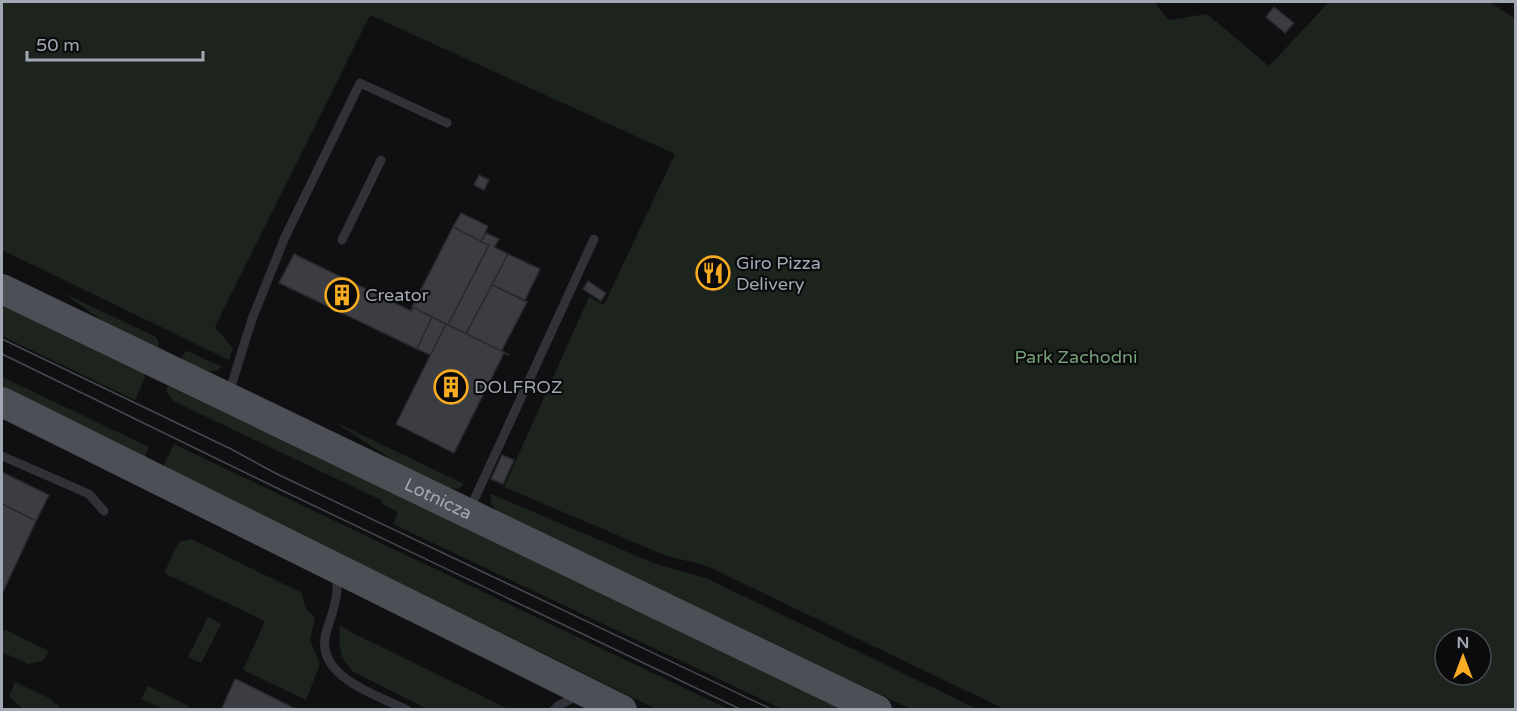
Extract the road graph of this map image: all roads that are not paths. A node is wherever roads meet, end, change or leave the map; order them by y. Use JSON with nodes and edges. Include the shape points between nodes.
{"nodes":[{"id":1,"x":447,"y":123,"type":"dead end"},
{"id":2,"x":381,"y":160,"type":"dead end"},
{"id":3,"x":594,"y":239,"type":"dead end"},
{"id":4,"x":342,"y":240,"type":"dead end"},
{"id":5,"x":2,"y":289,"type":"edge"},
{"id":6,"x":227,"y":398,"type":"junction"},
{"id":7,"x":2,"y":402,"type":"edge"},
{"id":8,"x":2,"y":456,"type":"edge"},
{"id":9,"x":104,"y":511,"type":"dead end"},
{"id":10,"x":468,"y":513,"type":"junction"},
{"id":11,"x":335,"y":568,"type":"junction"},
{"id":12,"x":587,"y":693,"type":"junction"},
{"id":13,"x":407,"y":710,"type":"edge"},
{"id":14,"x":554,"y":710,"type":"edge"},
{"id":15,"x":622,"y":710,"type":"edge"},
{"id":16,"x":877,"y":710,"type":"edge"}],
"edges":[{"from":1,"to":6,"type":"lane","via":[[360,83],[285,237]]},
{"from":2,"to":4,"type":"lane"},
{"from":3,"to":10,"type":"lane"},
{"from":5,"to":6,"type":"main road","name":"Lotnicza"},
{"from":6,"to":10,"type":"main road","name":"Lotnicza"},
{"from":7,"to":11,"type":"main road"},
{"from":8,"to":9,"type":"lane","via":[[89,494]]},
{"from":10,"to":16,"type":"main road","name":"Lotnicza"},
{"from":11,"to":12,"type":"main road"},
{"from":11,"to":13,"type":"lane","via":[[337,596],[325,640],[329,660],[345,680]]},
{"from":12,"to":14,"type":"lane"},
{"from":12,"to":15,"type":"main road"}]}
